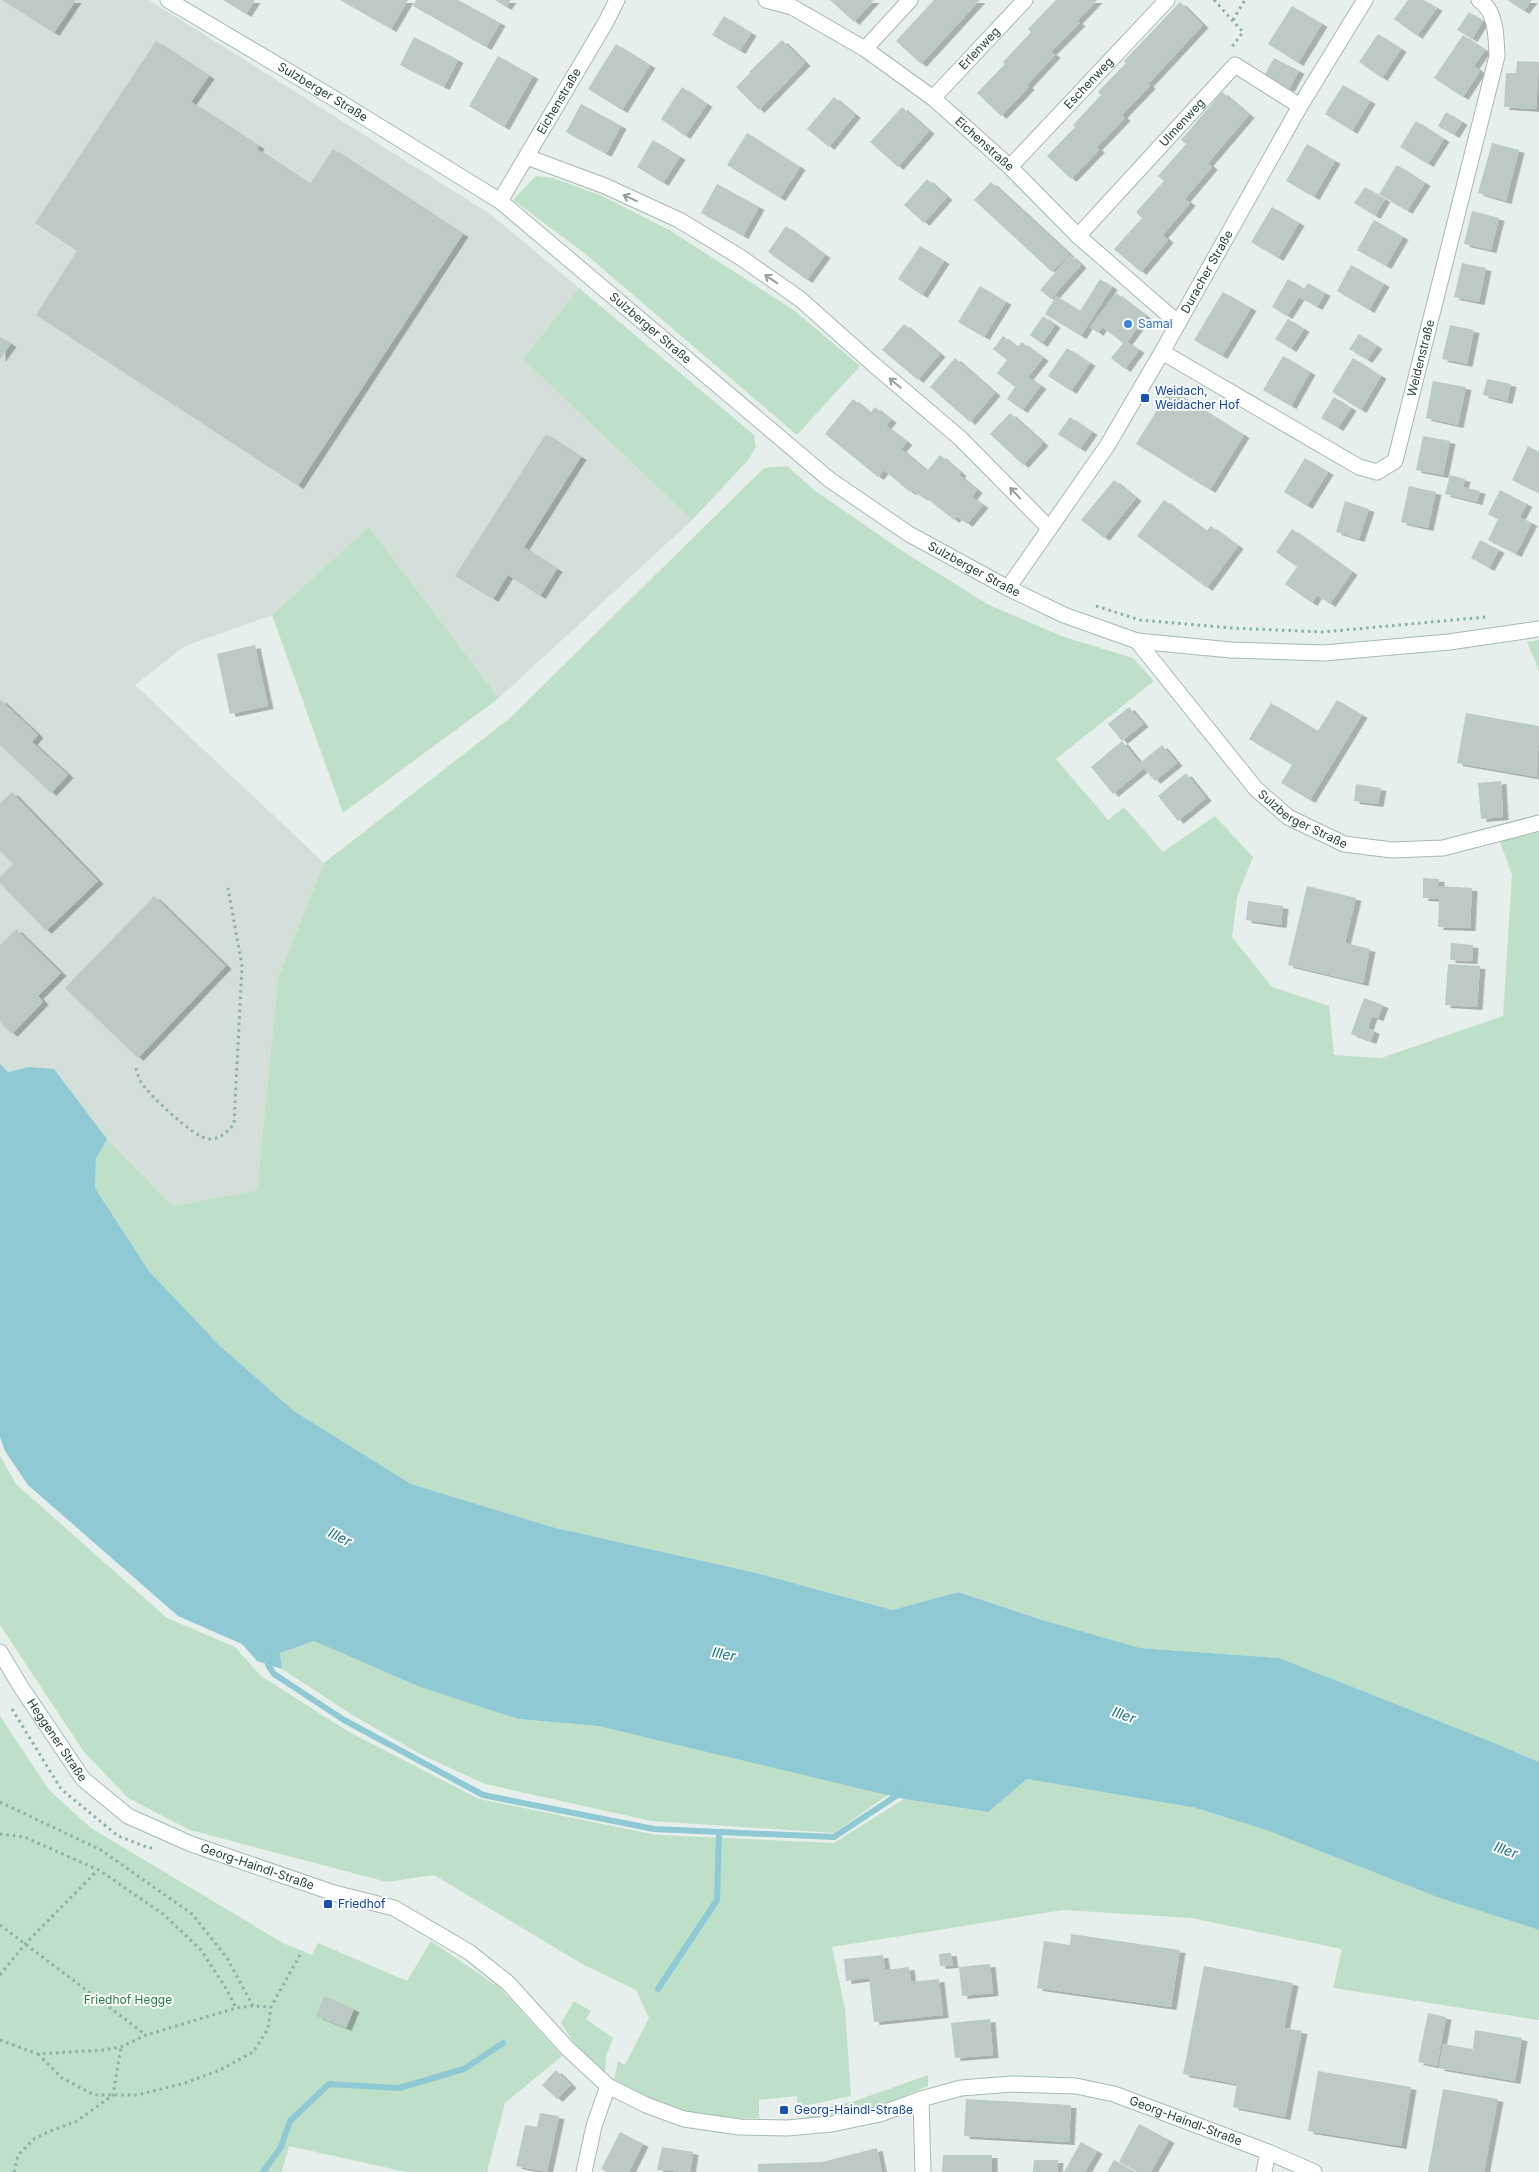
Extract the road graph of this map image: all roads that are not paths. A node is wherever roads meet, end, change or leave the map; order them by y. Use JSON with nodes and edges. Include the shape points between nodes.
{"nodes":[{"id":1,"x":168,"y":0,"type":"edge"},
{"id":2,"x":617,"y":0,"type":"edge"},
{"id":3,"x":766,"y":0,"type":"edge"},
{"id":4,"x":910,"y":0,"type":"edge"},
{"id":5,"x":1025,"y":0,"type":"edge"},
{"id":6,"x":1167,"y":0,"type":"edge"},
{"id":7,"x":1365,"y":0,"type":"edge"},
{"id":8,"x":1479,"y":0,"type":"edge"},
{"id":9,"x":796,"y":4,"type":"edge"},
{"id":10,"x":866,"y":49,"type":"junction"},
{"id":11,"x":933,"y":98,"type":"junction"},
{"id":12,"x":1300,"y":106,"type":"junction"},
{"id":13,"x":527,"y":157,"type":"junction"},
{"id":14,"x":1010,"y":167,"type":"junction"},
{"id":15,"x":500,"y":201,"type":"junction"},
{"id":16,"x":1078,"y":236,"type":"junction"},
{"id":17,"x":1178,"y":323,"type":"junction"},
{"id":18,"x":1162,"y":352,"type":"junction"},
{"id":19,"x":1049,"y":528,"type":"junction"},
{"id":20,"x":1008,"y":588,"type":"junction"},
{"id":21,"x":1539,"y":629,"type":"edge"},
{"id":22,"x":1137,"y":641,"type":"junction"},
{"id":23,"x":1539,"y":823,"type":"edge"},
{"id":24,"x":0,"y":1652,"type":"edge"},
{"id":25,"x":128,"y":1816,"type":"joint"},
{"id":26,"x":608,"y":2086,"type":"junction"},
{"id":27,"x":921,"y":2099,"type":"junction"},
{"id":28,"x":1268,"y":2152,"type":"junction"},
{"id":29,"x":584,"y":2172,"type":"edge"},
{"id":30,"x":923,"y":2172,"type":"edge"},
{"id":31,"x":1264,"y":2172,"type":"edge"},
{"id":32,"x":1314,"y":2172,"type":"edge"}],
"edges":[{"from":1,"to":15,"type":"street","name":"Sulzberger Straße"},
{"from":2,"to":13,"type":"street","name":"Eichenstraße"},
{"from":3,"to":9,"type":"street","name":"Eichenstraße"},
{"from":4,"to":10,"type":"street"},
{"from":5,"to":11,"type":"street","name":"Erlenweg"},
{"from":6,"to":14,"type":"street","name":"Eschenweg"},
{"from":7,"to":12,"type":"street","name":"Duracher Straße"},
{"from":8,"to":18,"type":"street","name":"Weidenstraße","via":[[1495,24],[1497,56],[1395,461],[1377,472],[1359,467]]},
{"from":9,"to":10,"type":"street","name":"Eichenstraße"},
{"from":10,"to":11,"type":"street","name":"Eichenstraße"},
{"from":11,"to":14,"type":"street","name":"Eichenstraße"},
{"from":12,"to":16,"type":"street","name":"Ulmenweg","via":[[1235,65]]},
{"from":12,"to":17,"type":"street","name":"Duracher Straße"},
{"from":13,"to":15,"type":"street","name":"Eichenstraße"},
{"from":19,"to":13,"type":"street","one_way":true,"via":[[960,438],[800,299],[679,220],[605,186]]},
{"from":14,"to":16,"type":"street","name":"Eichenstraße"},
{"from":15,"to":20,"type":"street","name":"Sulzberger Straße","via":[[830,480],[909,534]]},
{"from":16,"to":17,"type":"street","name":"Eichenstraße"},
{"from":17,"to":18,"type":"street","name":"Duracher Straße"},
{"from":18,"to":19,"type":"street","name":"Duracher Straße","via":[[1107,446]]},
{"from":19,"to":20,"type":"street","name":"Duracher Straße"},
{"from":20,"to":22,"type":"street","name":"Sulzberger Straße","via":[[1064,615]]},
{"from":21,"to":22,"type":"street","name":"Sulzberger Straße","via":[[1449,642],[1324,653],[1231,650]]},
{"from":22,"to":23,"type":"street","name":"Sulzberger Straße","via":[[1256,788],[1288,817],[1344,844],[1392,850],[1443,848]]},
{"from":24,"to":25,"type":"street","name":"Heggener Straße","via":[[83,1779]]},
{"from":25,"to":26,"type":"street","name":"Georg-Haindl-Straße","via":[[191,1844],[334,1893],[394,1908],[469,1952],[508,1982],[567,2048]]},
{"from":26,"to":27,"type":"street","name":"Georg-Haindl-Straße","via":[[684,2119],[739,2127],[787,2128],[832,2124],[880,2114]]},
{"from":26,"to":29,"type":"street","via":[[594,2126]]},
{"from":27,"to":28,"type":"street","name":"Georg-Haindl-Straße","via":[[961,2088],[1012,2084],[1076,2086],[1114,2094]]},
{"from":27,"to":30,"type":"street"},
{"from":28,"to":31,"type":"street"},
{"from":28,"to":32,"type":"street","name":"Georg-Haindl-Straße"}]}
